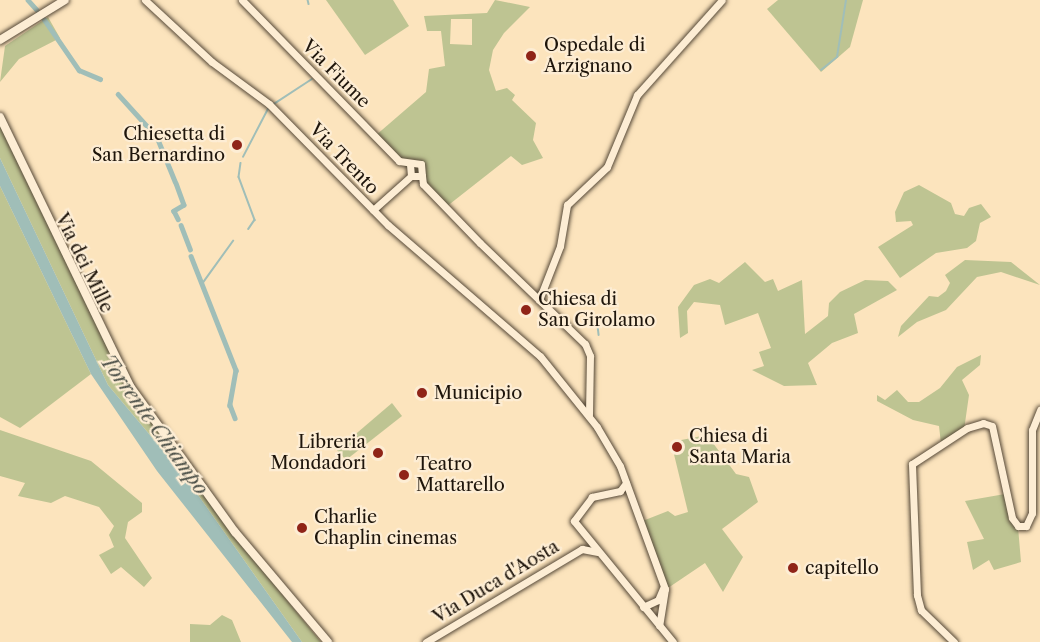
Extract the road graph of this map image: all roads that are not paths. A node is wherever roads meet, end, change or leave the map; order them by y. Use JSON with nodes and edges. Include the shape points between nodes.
{"nodes":[{"id":1,"x":65,"y":0,"type":"edge"},
{"id":2,"x":146,"y":0,"type":"edge"},
{"id":3,"x":242,"y":0,"type":"edge"},
{"id":4,"x":719,"y":2,"type":"edge"},
{"id":5,"x":0,"y":40,"type":"edge"},
{"id":6,"x":0,"y":117,"type":"edge"},
{"id":7,"x":410,"y":165,"type":"junction"},
{"id":8,"x":411,"y":176,"type":"junction"},
{"id":9,"x":422,"y":176,"type":"junction"},
{"id":10,"x":373,"y":210,"type":"junction"},
{"id":11,"x":539,"y":300,"type":"junction"},
{"id":12,"x":588,"y":393,"type":"junction"},
{"id":13,"x":573,"y":398,"type":"junction"},
{"id":14,"x":1040,"y":410,"type":"edge"},
{"id":15,"x":589,"y":416,"type":"junction"},
{"id":16,"x":626,"y":483,"type":"junction"},
{"id":17,"x":620,"y":491,"type":"junction"},
{"id":18,"x":631,"y":494,"type":"junction"},
{"id":19,"x":584,"y":533,"type":"junction"},
{"id":20,"x":582,"y":549,"type":"junction"},
{"id":21,"x":599,"y":552,"type":"junction"},
{"id":22,"x":663,"y":582,"type":"junction"},
{"id":23,"x":643,"y":607,"type":"junction"},
{"id":24,"x":297,"y":608,"type":"junction"},
{"id":25,"x":659,"y":626,"type":"junction"},
{"id":26,"x":323,"y":642,"type":"edge"},
{"id":27,"x":328,"y":642,"type":"edge"},
{"id":28,"x":426,"y":642,"type":"edge"},
{"id":29,"x":673,"y":642,"type":"edge"},
{"id":30,"x":954,"y":642,"type":"edge"}],
"edges":[{"from":1,"to":5,"type":"main road"},
{"from":2,"to":10,"type":"street","name":"Via Trento","via":[[212,62],[268,104]]},
{"from":3,"to":7,"type":"street","name":"Via Fiume","via":[[399,161]]},
{"from":4,"to":11,"type":"street","via":[[637,95],[607,167],[567,205],[560,246]]},
{"from":6,"to":24,"type":"main road","name":"Via dei Mille","via":[[130,387],[154,415],[235,532]]},
{"from":7,"to":8,"type":"street"},
{"from":7,"to":9,"type":"street","name":"Via Fiume","via":[[421,164]]},
{"from":8,"to":9,"type":"street"},
{"from":8,"to":10,"type":"street"},
{"from":9,"to":11,"type":"street","name":"Via Fiume","via":[[423,184]]},
{"from":10,"to":13,"type":"street","name":"Via Trento","via":[[523,338]]},
{"from":11,"to":12,"type":"street","name":"Via Fiume","via":[[585,344],[590,356]]},
{"from":12,"to":13,"type":"street","via":[[583,401]]},
{"from":12,"to":15,"type":"street"},
{"from":13,"to":15,"type":"street","name":"Via Trento"},
{"from":14,"to":30,"type":"street","via":[[1032,430],[1032,513],[1026,526],[1018,526],[1012,518],[992,426],[977,424],[912,464],[917,595],[921,610]]},
{"from":15,"to":16,"type":"street","name":"Via Trento","via":[[609,444]]},
{"from":16,"to":17,"type":"street"},
{"from":16,"to":18,"type":"street","name":"Via Trento"},
{"from":17,"to":18,"type":"street"},
{"from":17,"to":19,"type":"street","via":[[596,494],[574,521]]},
{"from":18,"to":22,"type":"street","name":"Via Trento"},
{"from":19,"to":20,"type":"street","name":"Via Duca d'Aosta"},
{"from":19,"to":21,"type":"street"},
{"from":20,"to":21,"type":"street","name":"Via Duca d'Aosta"},
{"from":20,"to":28,"type":"street","name":"Via Duca d'Aosta"},
{"from":21,"to":23,"type":"street"},
{"from":22,"to":23,"type":"street","via":[[658,600]]},
{"from":22,"to":25,"type":"street"},
{"from":23,"to":25,"type":"street"},
{"from":24,"to":26,"type":"main road"},
{"from":24,"to":27,"type":"main road"},
{"from":25,"to":29,"type":"street"}]}
